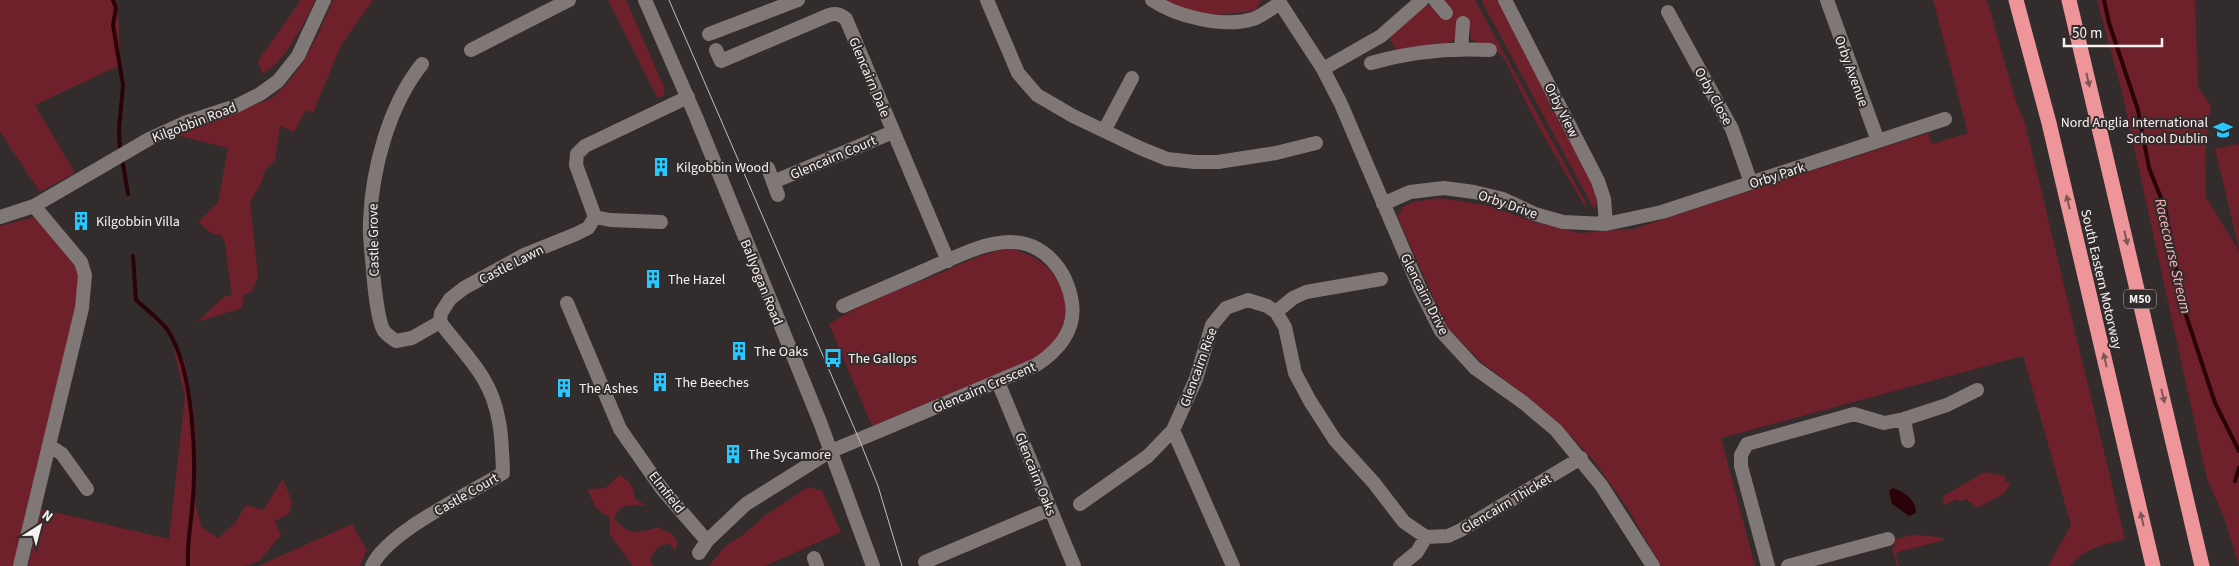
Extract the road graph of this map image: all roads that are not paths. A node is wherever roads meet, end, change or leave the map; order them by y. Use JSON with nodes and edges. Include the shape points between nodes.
{"nodes":[{"id":1,"x":324,"y":0,"type":"edge"},
{"id":2,"x":569,"y":0,"type":"edge"},
{"id":3,"x":645,"y":0,"type":"edge"},
{"id":4,"x":798,"y":0,"type":"edge"},
{"id":5,"x":987,"y":0,"type":"edge"},
{"id":6,"x":1152,"y":0,"type":"edge"},
{"id":7,"x":1422,"y":0,"type":"edge"},
{"id":8,"x":1435,"y":0,"type":"edge"},
{"id":9,"x":1505,"y":0,"type":"edge"},
{"id":10,"x":1827,"y":0,"type":"edge"},
{"id":11,"x":2016,"y":0,"type":"edge"},
{"id":12,"x":2069,"y":0,"type":"edge"},
{"id":13,"x":1279,"y":1,"type":"edge"},
{"id":14,"x":1668,"y":12,"type":"dead end"},
{"id":15,"x":1446,"y":13,"type":"dead end"},
{"id":16,"x":1463,"y":23,"type":"dead end"},
{"id":17,"x":709,"y":34,"type":"dead end"},
{"id":18,"x":1381,"y":36,"type":"junction"},
{"id":19,"x":1461,"y":49,"type":"junction"},
{"id":20,"x":471,"y":50,"type":"dead end"},
{"id":21,"x":1490,"y":50,"type":"dead end"},
{"id":22,"x":719,"y":55,"type":"dead end"},
{"id":23,"x":1388,"y":58,"type":"junction"},
{"id":24,"x":1371,"y":62,"type":"dead end"},
{"id":25,"x":422,"y":64,"type":"dead end"},
{"id":26,"x":1324,"y":69,"type":"junction"},
{"id":27,"x":1132,"y":78,"type":"dead end"},
{"id":28,"x":688,"y":97,"type":"junction"},
{"id":29,"x":1945,"y":119,"type":"dead end"},
{"id":30,"x":1104,"y":131,"type":"junction"},
{"id":31,"x":893,"y":132,"type":"junction"},
{"id":32,"x":1878,"y":141,"type":"junction"},
{"id":33,"x":1316,"y":143,"type":"dead end"},
{"id":34,"x":768,"y":168,"type":"dead end"},
{"id":35,"x":1751,"y":183,"type":"junction"},
{"id":36,"x":1383,"y":204,"type":"junction"},
{"id":37,"x":34,"y":206,"type":"junction"},
{"id":38,"x":0,"y":217,"type":"edge"},
{"id":39,"x":595,"y":217,"type":"junction"},
{"id":40,"x":661,"y":222,"type":"dead end"},
{"id":41,"x":1606,"y":224,"type":"junction"},
{"id":42,"x":948,"y":261,"type":"junction"},
{"id":43,"x":1381,"y":279,"type":"dead end"},
{"id":44,"x":567,"y":303,"type":"dead end"},
{"id":45,"x":843,"y":306,"type":"dead end"},
{"id":46,"x":1276,"y":312,"type":"junction"},
{"id":47,"x":440,"y":322,"type":"junction"},
{"id":48,"x":998,"y":382,"type":"junction"},
{"id":49,"x":1977,"y":390,"type":"dead end"},
{"id":50,"x":1904,"y":419,"type":"junction"},
{"id":51,"x":1173,"y":430,"type":"junction"},
{"id":52,"x":1908,"y":441,"type":"dead end"},
{"id":53,"x":50,"y":446,"type":"junction"},
{"id":54,"x":829,"y":452,"type":"junction"},
{"id":55,"x":1581,"y":458,"type":"junction"},
{"id":56,"x":87,"y":489,"type":"dead end"},
{"id":57,"x":1080,"y":504,"type":"dead end"},
{"id":58,"x":1050,"y":509,"type":"junction"},
{"id":59,"x":1426,"y":537,"type":"junction"},
{"id":60,"x":1888,"y":539,"type":"dead end"},
{"id":61,"x":707,"y":541,"type":"junction"},
{"id":62,"x":698,"y":553,"type":"dead end"},
{"id":63,"x":925,"y":562,"type":"dead end"},
{"id":64,"x":20,"y":566,"type":"edge"},
{"id":65,"x":372,"y":566,"type":"edge"},
{"id":66,"x":873,"y":566,"type":"edge"},
{"id":67,"x":1074,"y":566,"type":"edge"},
{"id":68,"x":1233,"y":566,"type":"edge"},
{"id":69,"x":1400,"y":566,"type":"edge"},
{"id":70,"x":1653,"y":566,"type":"edge"},
{"id":71,"x":1768,"y":566,"type":"edge"},
{"id":72,"x":1788,"y":566,"type":"edge"},
{"id":73,"x":2153,"y":566,"type":"edge"},
{"id":74,"x":2202,"y":566,"type":"edge"}],
"edges":[{"from":1,"to":37,"type":"street","name":"Kilgobbin Road","via":[[298,56],[278,81],[260,94],[141,143]]},
{"from":2,"to":20,"type":"street"},
{"from":3,"to":28,"type":"street","name":"Ballyogan Road"},
{"from":4,"to":17,"type":"street"},
{"from":5,"to":30,"type":"street","via":[[1018,72],[1037,95]]},
{"from":6,"to":13,"type":"street","via":[[1165,9],[1189,17],[1221,22],[1253,19]]},
{"from":7,"to":18,"type":"street"},
{"from":8,"to":15,"type":"street"},
{"from":9,"to":41,"type":"street","name":"Orby View","via":[[1598,181],[1604,199]]},
{"from":10,"to":32,"type":"street","name":"Orby Avenue"},
{"from":73,"to":11,"type":"highway","name":"South Eastern Motorway","one_way":true,"via":[[2049,123]]},
{"from":12,"to":74,"type":"highway","number":"M50","one_way":true},
{"from":13,"to":26,"type":"street","name":"Glencairn Drive"},
{"from":14,"to":35,"type":"street","name":"Orby Close","via":[[1732,129]]},
{"from":16,"to":19,"type":"street"},
{"from":18,"to":23,"type":"street"},
{"from":18,"to":26,"type":"street"},
{"from":19,"to":21,"type":"street"},
{"from":19,"to":23,"type":"street"},
{"from":22,"to":31,"type":"street","name":"Glencairn Dale","via":[[839,14],[846,19]]},
{"from":23,"to":24,"type":"street"},
{"from":25,"to":47,"type":"street","name":"Castle Grove","via":[[411,78],[382,146],[373,184],[372,252],[384,330],[396,341],[412,338]]},
{"from":26,"to":36,"type":"street","name":"Glencairn Drive"},
{"from":27,"to":30,"type":"street"},
{"from":28,"to":39,"type":"street","via":[[586,146],[577,154],[576,165]]},
{"from":28,"to":54,"type":"street","name":"Ballyogan Road","via":[[820,422]]},
{"from":29,"to":32,"type":"street","name":"Orby Park"},
{"from":30,"to":33,"type":"street","via":[[1167,159],[1195,162],[1239,159]]},
{"from":31,"to":34,"type":"street","name":"Glencairn Court","via":[[775,189]]},
{"from":31,"to":42,"type":"street","name":"Glencairn Dale"},
{"from":32,"to":35,"type":"street","name":"Orby Park"},
{"from":35,"to":41,"type":"street","name":"Orby Park","via":[[1662,212]]},
{"from":36,"to":41,"type":"street","name":"Orby Drive","via":[[1410,192],[1444,188],[1503,200],[1563,222]]},
{"from":36,"to":55,"type":"street","name":"Glencairn Drive","via":[[1441,331],[1475,368],[1556,430]]},
{"from":37,"to":38,"type":"street","name":"Kilgobbin Road"},
{"from":37,"to":53,"type":"street","via":[[81,262],[84,275],[82,308]]},
{"from":39,"to":40,"type":"street"},
{"from":39,"to":47,"type":"street","name":"Castle Lawn","via":[[588,228],[524,255],[464,288],[450,300]]},
{"from":42,"to":45,"type":"street","name":"Glencairn Crescent"},
{"from":42,"to":48,"type":"street","name":"Glencairn Crescent","via":[[999,243],[1026,244],[1051,258],[1069,288],[1073,309],[1067,332],[1056,351],[1036,365]]},
{"from":43,"to":46,"type":"street","via":[[1306,292]]},
{"from":44,"to":61,"type":"street","name":"Elmfield","via":[[620,429],[662,489]]},
{"from":46,"to":51,"type":"street","name":"Glencairn Rise","via":[[1248,300],[1226,308],[1212,325],[1196,379]]},
{"from":46,"to":59,"type":"street","via":[[1285,327],[1295,373],[1335,440],[1374,482],[1404,522]]},
{"from":47,"to":65,"type":"street","name":"Castle Court","via":[[483,378],[495,404],[502,438],[503,472],[414,526],[377,554]]},
{"from":48,"to":54,"type":"street","name":"Glencairn Crescent"},
{"from":48,"to":58,"type":"street","name":"Glencairn Oaks"},
{"from":49,"to":50,"type":"street","via":[[1947,405]]},
{"from":50,"to":52,"type":"street"},
{"from":50,"to":71,"type":"street","via":[[1884,423],[1854,414],[1747,444],[1741,455],[1741,466]]},
{"from":51,"to":57,"type":"street","name":"Glencairn Rise","via":[[1148,456]]},
{"from":51,"to":68,"type":"street"},
{"from":53,"to":56,"type":"street","via":[[62,454]]},
{"from":53,"to":64,"type":"street"},
{"from":54,"to":61,"type":"street","via":[[746,504]]},
{"from":54,"to":66,"type":"street","name":"Ballyogan Road"},
{"from":55,"to":59,"type":"street","name":"Glencairn Thicket","via":[[1461,530],[1448,536]]},
{"from":55,"to":70,"type":"street","name":"Glencairn Drive"},
{"from":58,"to":63,"type":"street"},
{"from":58,"to":67,"type":"street","name":"Glencairn Oaks"},
{"from":59,"to":69,"type":"street","via":[[1417,552]]},
{"from":60,"to":72,"type":"street"},
{"from":61,"to":62,"type":"street"}]}
